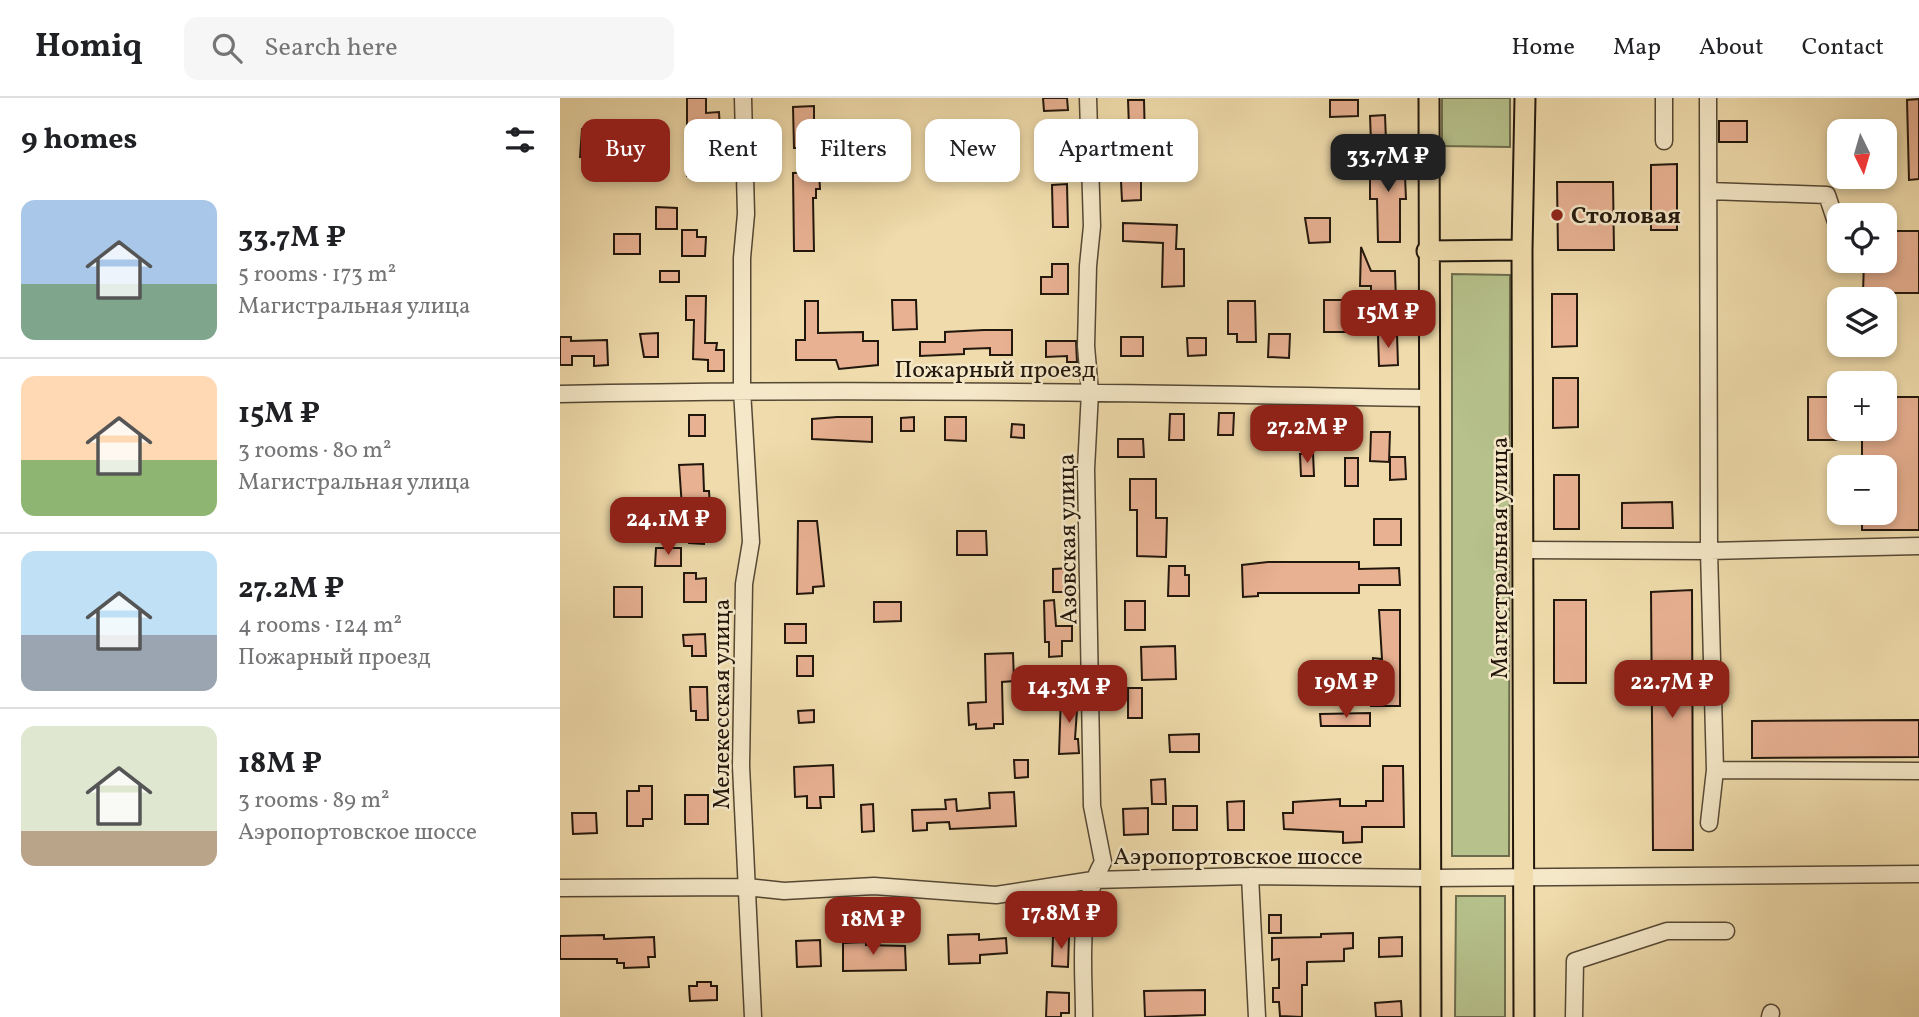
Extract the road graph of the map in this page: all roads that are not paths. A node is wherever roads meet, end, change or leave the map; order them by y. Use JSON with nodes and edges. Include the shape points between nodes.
{"nodes":[{"id":1,"x":743,"y":98,"type":"edge"},
{"id":2,"x":1088,"y":98,"type":"edge"},
{"id":3,"x":1429,"y":98,"type":"edge"},
{"id":4,"x":1525,"y":98,"type":"edge"},
{"id":5,"x":1664,"y":98,"type":"edge"},
{"id":6,"x":1708,"y":98,"type":"edge"},
{"id":7,"x":1664,"y":141,"type":"dead end"},
{"id":8,"x":1709,"y":191,"type":"junction"},
{"id":9,"x":1830,"y":203,"type":"edge"},
{"id":10,"x":1522,"y":250,"type":"junction"},
{"id":11,"x":1427,"y":251,"type":"junction"},
{"id":12,"x":742,"y":390,"type":"junction"},
{"id":13,"x":1090,"y":392,"type":"junction"},
{"id":14,"x":560,"y":394,"type":"edge"},
{"id":15,"x":1429,"y":398,"type":"junction"},
{"id":16,"x":1919,"y":546,"type":"edge"},
{"id":17,"x":1524,"y":550,"type":"junction"},
{"id":18,"x":1709,"y":551,"type":"junction"},
{"id":19,"x":1715,"y":770,"type":"junction"},
{"id":20,"x":1919,"y":771,"type":"edge"},
{"id":21,"x":1709,"y":823,"type":"dead end"},
{"id":22,"x":1919,"y":874,"type":"edge"},
{"id":23,"x":1250,"y":876,"type":"junction"},
{"id":24,"x":1524,"y":876,"type":"junction"},
{"id":25,"x":1430,"y":878,"type":"junction"},
{"id":26,"x":1093,"y":880,"type":"junction"},
{"id":27,"x":747,"y":887,"type":"junction"},
{"id":28,"x":560,"y":888,"type":"edge"},
{"id":29,"x":1726,"y":931,"type":"dead end"},
{"id":30,"x":754,"y":1017,"type":"edge"},
{"id":31,"x":1084,"y":1017,"type":"edge"},
{"id":32,"x":1256,"y":1017,"type":"edge"},
{"id":33,"x":1431,"y":1017,"type":"edge"},
{"id":34,"x":1524,"y":1017,"type":"edge"},
{"id":35,"x":1574,"y":1017,"type":"edge"}],
"edges":[{"from":1,"to":12,"type":"street","name":"Мелекесская улица"},
{"from":2,"to":13,"type":"street","name":"Азовская улица"},
{"from":3,"to":11,"type":"main road"},
{"from":4,"to":10,"type":"main road","name":"Магистральная улица"},
{"from":5,"to":7,"type":"street"},
{"from":6,"to":8,"type":"street"},
{"from":8,"to":9,"type":"street","via":[[1827,195]]},
{"from":8,"to":18,"type":"street"},
{"from":10,"to":11,"type":"main road"},
{"from":10,"to":17,"type":"main road","name":"Магистральная улица"},
{"from":11,"to":15,"type":"main road"},
{"from":12,"to":13,"type":"street","name":"Пожарный проезд"},
{"from":12,"to":14,"type":"street","name":"Пожарный проезд"},
{"from":12,"to":27,"type":"street","name":"Мелекесская улица","via":[[751,542],[744,584],[741,766]]},
{"from":13,"to":15,"type":"street","name":"Пожарный проезд"},
{"from":13,"to":26,"type":"street","name":"Азовская улица","via":[[1086,470],[1092,806],[1103,862]]},
{"from":15,"to":25,"type":"main road"},
{"from":16,"to":18,"type":"street"},
{"from":17,"to":18,"type":"street"},
{"from":17,"to":24,"type":"main road","name":"Магистральная улица"},
{"from":18,"to":19,"type":"street"},
{"from":19,"to":20,"type":"street"},
{"from":19,"to":21,"type":"street"},
{"from":22,"to":24,"type":"street","name":"Аэропортовское шоссе"},
{"from":23,"to":25,"type":"street","name":"Аэропортовское шоссе"},
{"from":23,"to":26,"type":"street","name":"Аэропортовское шоссе"},
{"from":23,"to":32,"type":"street"},
{"from":24,"to":25,"type":"street","name":"Аэропортовское шоссе"},
{"from":24,"to":34,"type":"main road","name":"Магистральная улица"},
{"from":25,"to":33,"type":"main road"},
{"from":26,"to":27,"type":"street","name":"Аэропортовское шоссе","via":[[996,895],[874,886],[784,891]]},
{"from":26,"to":31,"type":"street","name":"Азовская улица","via":[[1084,912]]},
{"from":27,"to":28,"type":"street","name":"Аэропортовское шоссе"},
{"from":27,"to":30,"type":"street","name":"Мелекесская улица"},
{"from":29,"to":35,"type":"street","via":[[1667,931],[1575,961]]}]}
